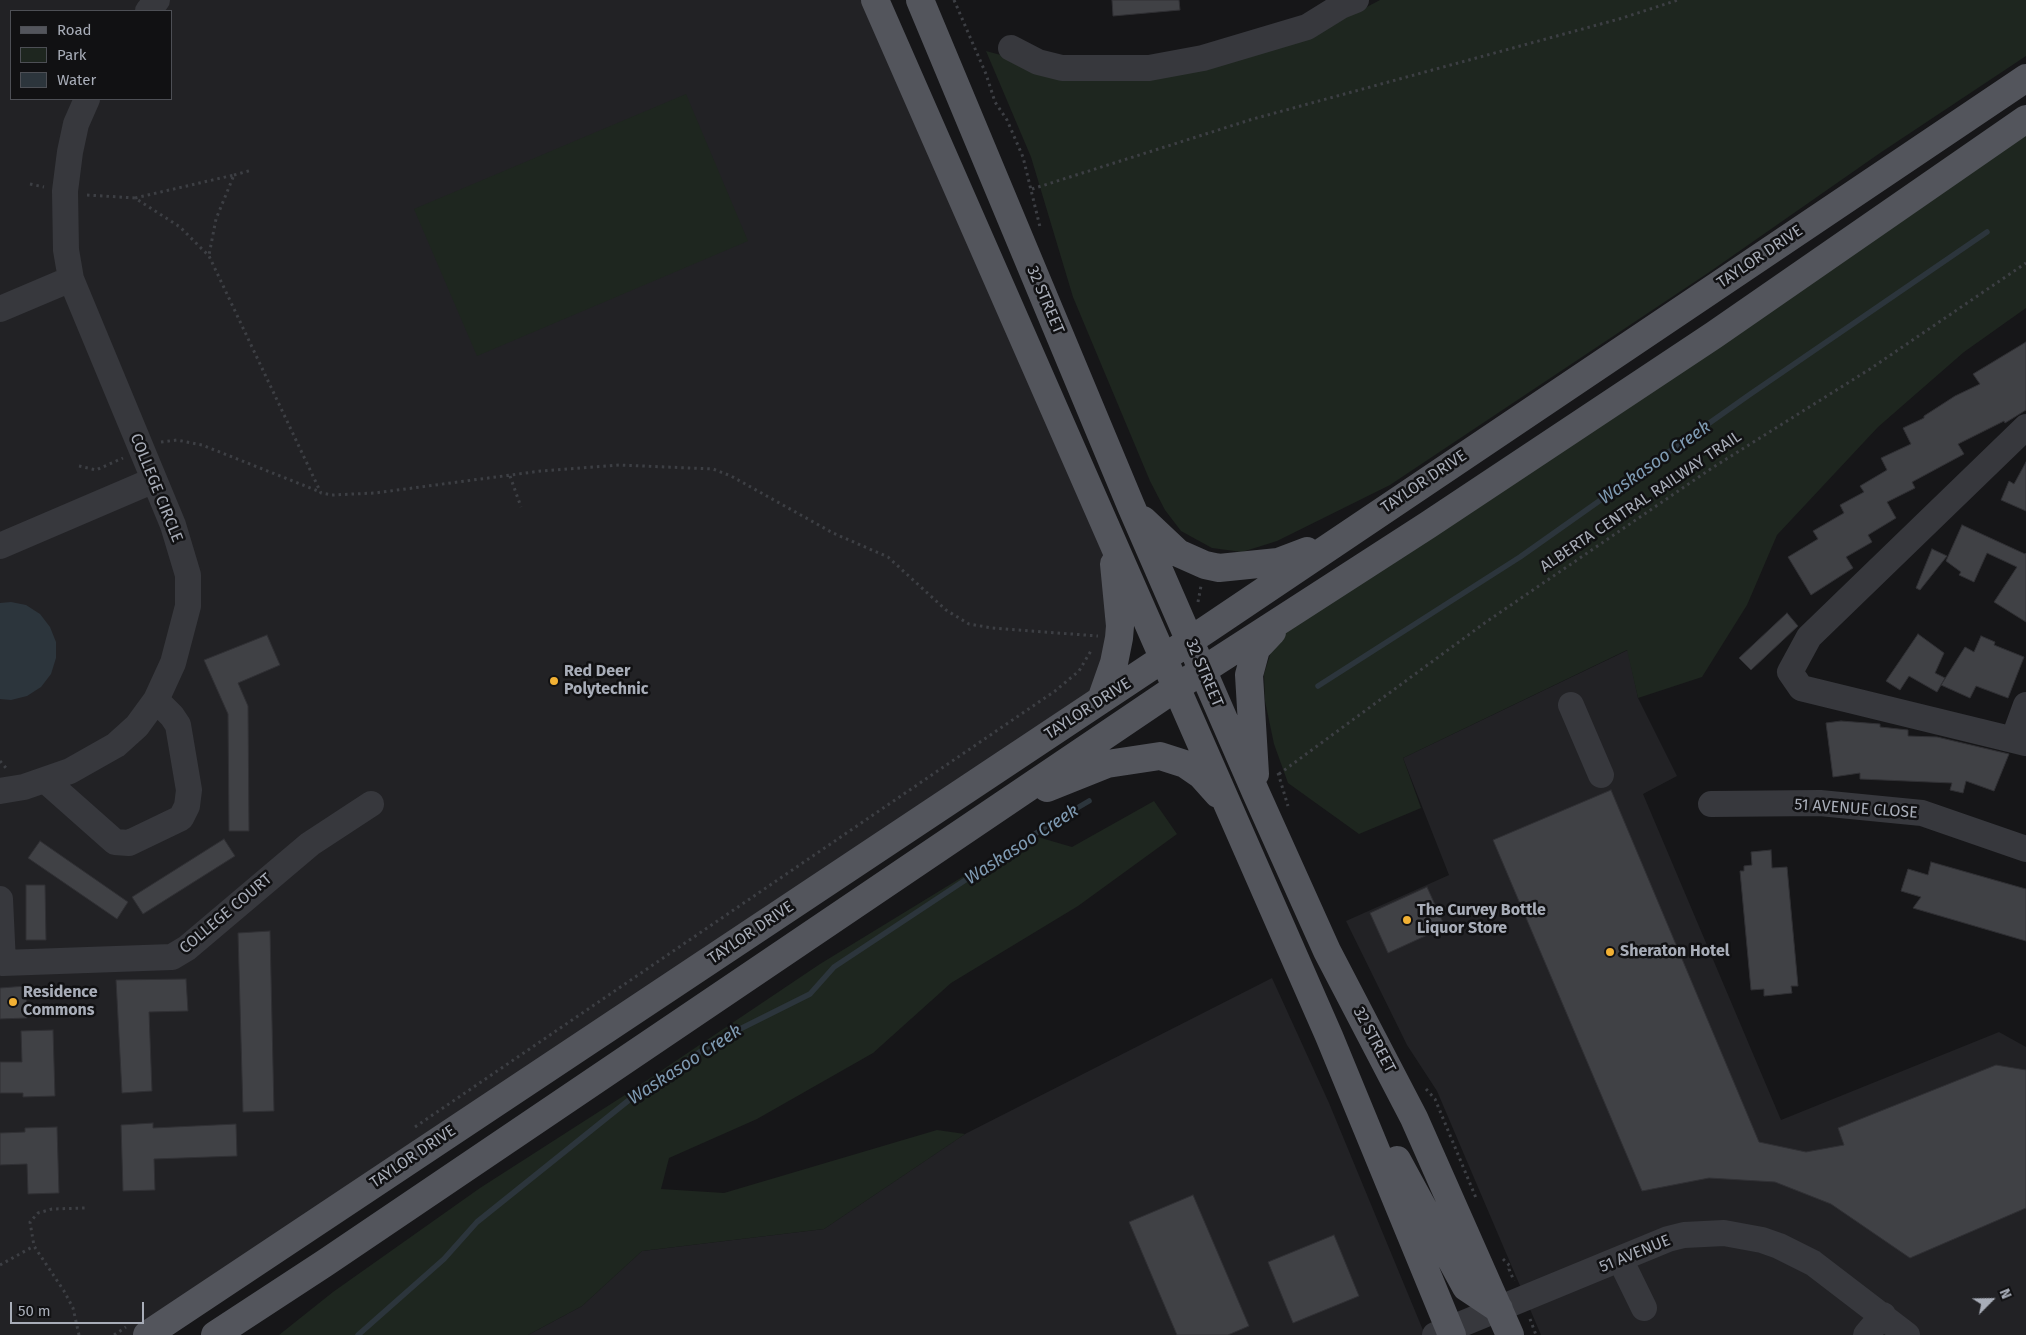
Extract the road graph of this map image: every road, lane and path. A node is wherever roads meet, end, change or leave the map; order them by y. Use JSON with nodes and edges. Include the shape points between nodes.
{"nodes":[{"id":1,"x":157,"y":0,"type":"edge"},
{"id":2,"x":875,"y":0,"type":"edge"},
{"id":3,"x":920,"y":0,"type":"edge"},
{"id":4,"x":954,"y":0,"type":"edge"},
{"id":5,"x":1678,"y":0,"type":"edge"},
{"id":6,"x":1345,"y":2,"type":"edge"},
{"id":7,"x":149,"y":10,"type":"edge"},
{"id":8,"x":1011,"y":48,"type":"dead end"},
{"id":9,"x":2026,"y":78,"type":"edge"},
{"id":10,"x":86,"y":100,"type":"edge"},
{"id":11,"x":2026,"y":119,"type":"edge"},
{"id":12,"x":252,"y":170,"type":"dead end"},
{"id":13,"x":234,"y":175,"type":"junction"},
{"id":14,"x":30,"y":184,"type":"dead end"},
{"id":15,"x":52,"y":189,"type":"dead end"},
{"id":16,"x":82,"y":194,"type":"dead end"},
{"id":17,"x":135,"y":198,"type":"junction"},
{"id":18,"x":209,"y":256,"type":"junction"},
{"id":19,"x":2026,"y":263,"type":"edge"},
{"id":20,"x":71,"y":279,"type":"junction"},
{"id":21,"x":0,"y":309,"type":"edge"},
{"id":22,"x":2026,"y":427,"type":"edge"},
{"id":23,"x":152,"y":446,"type":"dead end"},
{"id":24,"x":130,"y":455,"type":"dead end"},
{"id":25,"x":79,"y":466,"type":"dead end"},
{"id":26,"x":510,"y":476,"type":"junction"},
{"id":27,"x":154,"y":480,"type":"junction"},
{"id":28,"x":318,"y":491,"type":"junction"},
{"id":29,"x":1132,"y":506,"type":"junction"},
{"id":30,"x":521,"y":507,"type":"dead end"},
{"id":31,"x":1111,"y":535,"type":"junction"},
{"id":32,"x":1339,"y":540,"type":"junction"},
{"id":33,"x":0,"y":546,"type":"edge"},
{"id":34,"x":1201,"y":585,"type":"dead end"},
{"id":35,"x":1198,"y":602,"type":"dead end"},
{"id":36,"x":1294,"y":610,"type":"junction"},
{"id":37,"x":1094,"y":636,"type":"junction"},
{"id":38,"x":1102,"y":637,"type":"dead end"},
{"id":39,"x":1190,"y":641,"type":"junction"},
{"id":40,"x":1164,"y":658,"type":"junction"},
{"id":41,"x":1202,"y":671,"type":"junction"},
{"id":42,"x":1177,"y":687,"type":"junction"},
{"id":43,"x":156,"y":700,"type":"junction"},
{"id":44,"x":1101,"y":700,"type":"junction"},
{"id":45,"x":1571,"y":705,"type":"dead end"},
{"id":46,"x":2026,"y":705,"type":"edge"},
{"id":47,"x":2020,"y":741,"type":"edge"},
{"id":48,"x":1279,"y":774,"type":"dead end"},
{"id":49,"x":1601,"y":775,"type":"dead end"},
{"id":50,"x":45,"y":780,"type":"junction"},
{"id":51,"x":0,"y":791,"type":"edge"},
{"id":52,"x":1256,"y":793,"type":"junction"},
{"id":53,"x":371,"y":804,"type":"dead end"},
{"id":54,"x":1711,"y":804,"type":"dead end"},
{"id":55,"x":1228,"y":806,"type":"junction"},
{"id":56,"x":997,"y":808,"type":"junction"},
{"id":57,"x":2026,"y":849,"type":"edge"},
{"id":58,"x":0,"y":899,"type":"edge"},
{"id":59,"x":1329,"y":1036,"type":"junction"},
{"id":60,"x":1432,"y":1098,"type":"dead end"},
{"id":61,"x":412,"y":1130,"type":"dead end"},
{"id":62,"x":1478,"y":1202,"type":"dead end"},
{"id":63,"x":86,"y":1208,"type":"dead end"},
{"id":64,"x":34,"y":1246,"type":"junction"},
{"id":65,"x":1501,"y":1256,"type":"dead end"},
{"id":66,"x":1620,"y":1259,"type":"junction"},
{"id":67,"x":0,"y":1264,"type":"edge"},
{"id":68,"x":1509,"y":1269,"type":"dead end"},
{"id":69,"x":1644,"y":1308,"type":"dead end"},
{"id":70,"x":1499,"y":1310,"type":"junction"},
{"id":71,"x":1883,"y":1315,"type":"junction"},
{"id":72,"x":138,"y":1329,"type":"edge"},
{"id":73,"x":1522,"y":1332,"type":"edge"},
{"id":74,"x":1449,"y":1333,"type":"edge"},
{"id":75,"x":79,"y":1335,"type":"edge"},
{"id":76,"x":114,"y":1335,"type":"edge"},
{"id":77,"x":215,"y":1335,"type":"edge"},
{"id":78,"x":1536,"y":1335,"type":"edge"},
{"id":79,"x":1866,"y":1335,"type":"edge"},
{"id":80,"x":1907,"y":1335,"type":"edge"}],
"edges":[{"from":1,"to":7,"type":"street"},
{"from":2,"to":31,"type":"main road","name":"32 STREET"},
{"from":3,"to":29,"type":"main road","name":"32 STREET"},
{"from":4,"to":5,"type":"path","via":[[995,102],[1023,157],[1032,189],[1253,119]]},
{"from":6,"to":8,"type":"street","via":[[1307,27],[1203,58],[1149,68],[1062,68],[1038,62]]},
{"from":9,"to":32,"type":"main road","name":"TAYLOR DRIVE"},
{"from":10,"to":20,"type":"street","name":"COLLEGE CIRCLE","via":[[72,143],[65,191],[66,250]]},
{"from":11,"to":36,"type":"main road","name":"TAYLOR DRIVE","via":[[1706,341]]},
{"from":12,"to":13,"type":"path"},
{"from":13,"to":17,"type":"path"},
{"from":13,"to":18,"type":"path","via":[[216,219]]},
{"from":14,"to":15,"type":"path"},
{"from":16,"to":17,"type":"path"},
{"from":17,"to":18,"type":"path","via":[[180,227]]},
{"from":18,"to":28,"type":"path"},
{"from":19,"to":48,"type":"path","name":"ALBERTA CENTRAL RAILWAY TRAIL","via":[[1870,369],[1712,468],[1494,616]]},
{"from":20,"to":21,"type":"street"},
{"from":20,"to":27,"type":"street","name":"COLLEGE CIRCLE"},
{"from":22,"to":47,"type":"street","via":[[1809,637],[1790,672],[1801,688]]},
{"from":23,"to":28,"type":"path","via":[[178,440],[202,445]]},
{"from":24,"to":25,"type":"path","via":[[96,470]]},
{"from":26,"to":28,"type":"path","via":[[353,494],[332,495]]},
{"from":26,"to":30,"type":"path"},
{"from":26,"to":37,"type":"path","via":[[619,465],[721,471],[833,533],[888,557],[946,610],[969,624]]},
{"from":27,"to":33,"type":"street"},
{"from":27,"to":43,"type":"street","name":"COLLEGE CIRCLE","via":[[188,575],[188,606],[182,635]]},
{"from":29,"to":32,"type":"main road","via":[[1178,553],[1219,568],[1278,562]]},
{"from":29,"to":39,"type":"main road","name":"32 STREET"},
{"from":31,"to":40,"type":"main road","name":"32 STREET"},
{"from":31,"to":44,"type":"main road","via":[[1120,632]]},
{"from":32,"to":39,"type":"main road","name":"TAYLOR DRIVE"},
{"from":34,"to":35,"type":"path"},
{"from":36,"to":41,"type":"main road","name":"TAYLOR DRIVE"},
{"from":36,"to":52,"type":"main road","via":[[1256,649],[1251,661],[1249,675]]},
{"from":37,"to":38,"type":"path"},
{"from":37,"to":61,"type":"path","via":[[1091,653],[1079,671],[1055,691]]},
{"from":39,"to":40,"type":"main road","name":"TAYLOR DRIVE"},
{"from":39,"to":41,"type":"main road","name":"32 STREET"},
{"from":40,"to":42,"type":"main road","name":"32 STREET"},
{"from":40,"to":44,"type":"main road","name":"TAYLOR DRIVE"},
{"from":41,"to":42,"type":"main road","name":"TAYLOR DRIVE"},
{"from":41,"to":52,"type":"main road","name":"32 STREET"},
{"from":42,"to":55,"type":"main road","name":"32 STREET"},
{"from":42,"to":56,"type":"main road","name":"TAYLOR DRIVE"},
{"from":43,"to":50,"type":"street","name":"COLLEGE CIRCLE","via":[[137,726],[116,744],[93,760]]},
{"from":43,"to":50,"type":"street","via":[[178,725],[189,790],[187,806],[180,818],[130,843],[115,842]]},
{"from":44,"to":72,"type":"main road","name":"TAYLOR DRIVE"},
{"from":45,"to":49,"type":"street"},
{"from":46,"to":47,"type":"street"},
{"from":50,"to":51,"type":"street","name":"COLLEGE CIRCLE"},
{"from":52,"to":70,"type":"main road","name":"32 STREET","via":[[1327,951],[1414,1118]]},
{"from":53,"to":58,"type":"street","name":"COLLEGE COURT","via":[[310,844],[187,948],[172,957],[3,963]]},
{"from":54,"to":57,"type":"street","name":"51 AVENUE CLOSE","via":[[1820,803],[1922,813]]},
{"from":55,"to":56,"type":"main road","via":[[1201,776],[1185,764],[1160,756],[1107,764]]},
{"from":55,"to":59,"type":"main road","name":"32 STREET"},
{"from":56,"to":77,"type":"main road","name":"TAYLOR DRIVE"},
{"from":59,"to":70,"type":"main road","via":[[1466,1287]]},
{"from":59,"to":74,"type":"main road","name":"32 STREET"},
{"from":60,"to":62,"type":"path"},
{"from":63,"to":64,"type":"path","via":[[52,1208],[38,1213],[30,1222]]},
{"from":64,"to":67,"type":"path"},
{"from":64,"to":75,"type":"path","via":[[64,1292]]},
{"from":65,"to":68,"type":"path"},
{"from":66,"to":69,"type":"street"},
{"from":66,"to":70,"type":"street","name":"51 AVENUE"},
{"from":66,"to":71,"type":"street","name":"51 AVENUE","via":[[1684,1236],[1741,1235],[1780,1246],[1813,1264]]},
{"from":70,"to":73,"type":"main road","name":"32 STREET"},
{"from":70,"to":74,"type":"street","name":"51 AVENUE"},
{"from":71,"to":79,"type":"street"},
{"from":71,"to":80,"type":"street","name":"51 AVENUE"},
{"from":72,"to":76,"type":"path"},
{"from":73,"to":78,"type":"path"}]}
